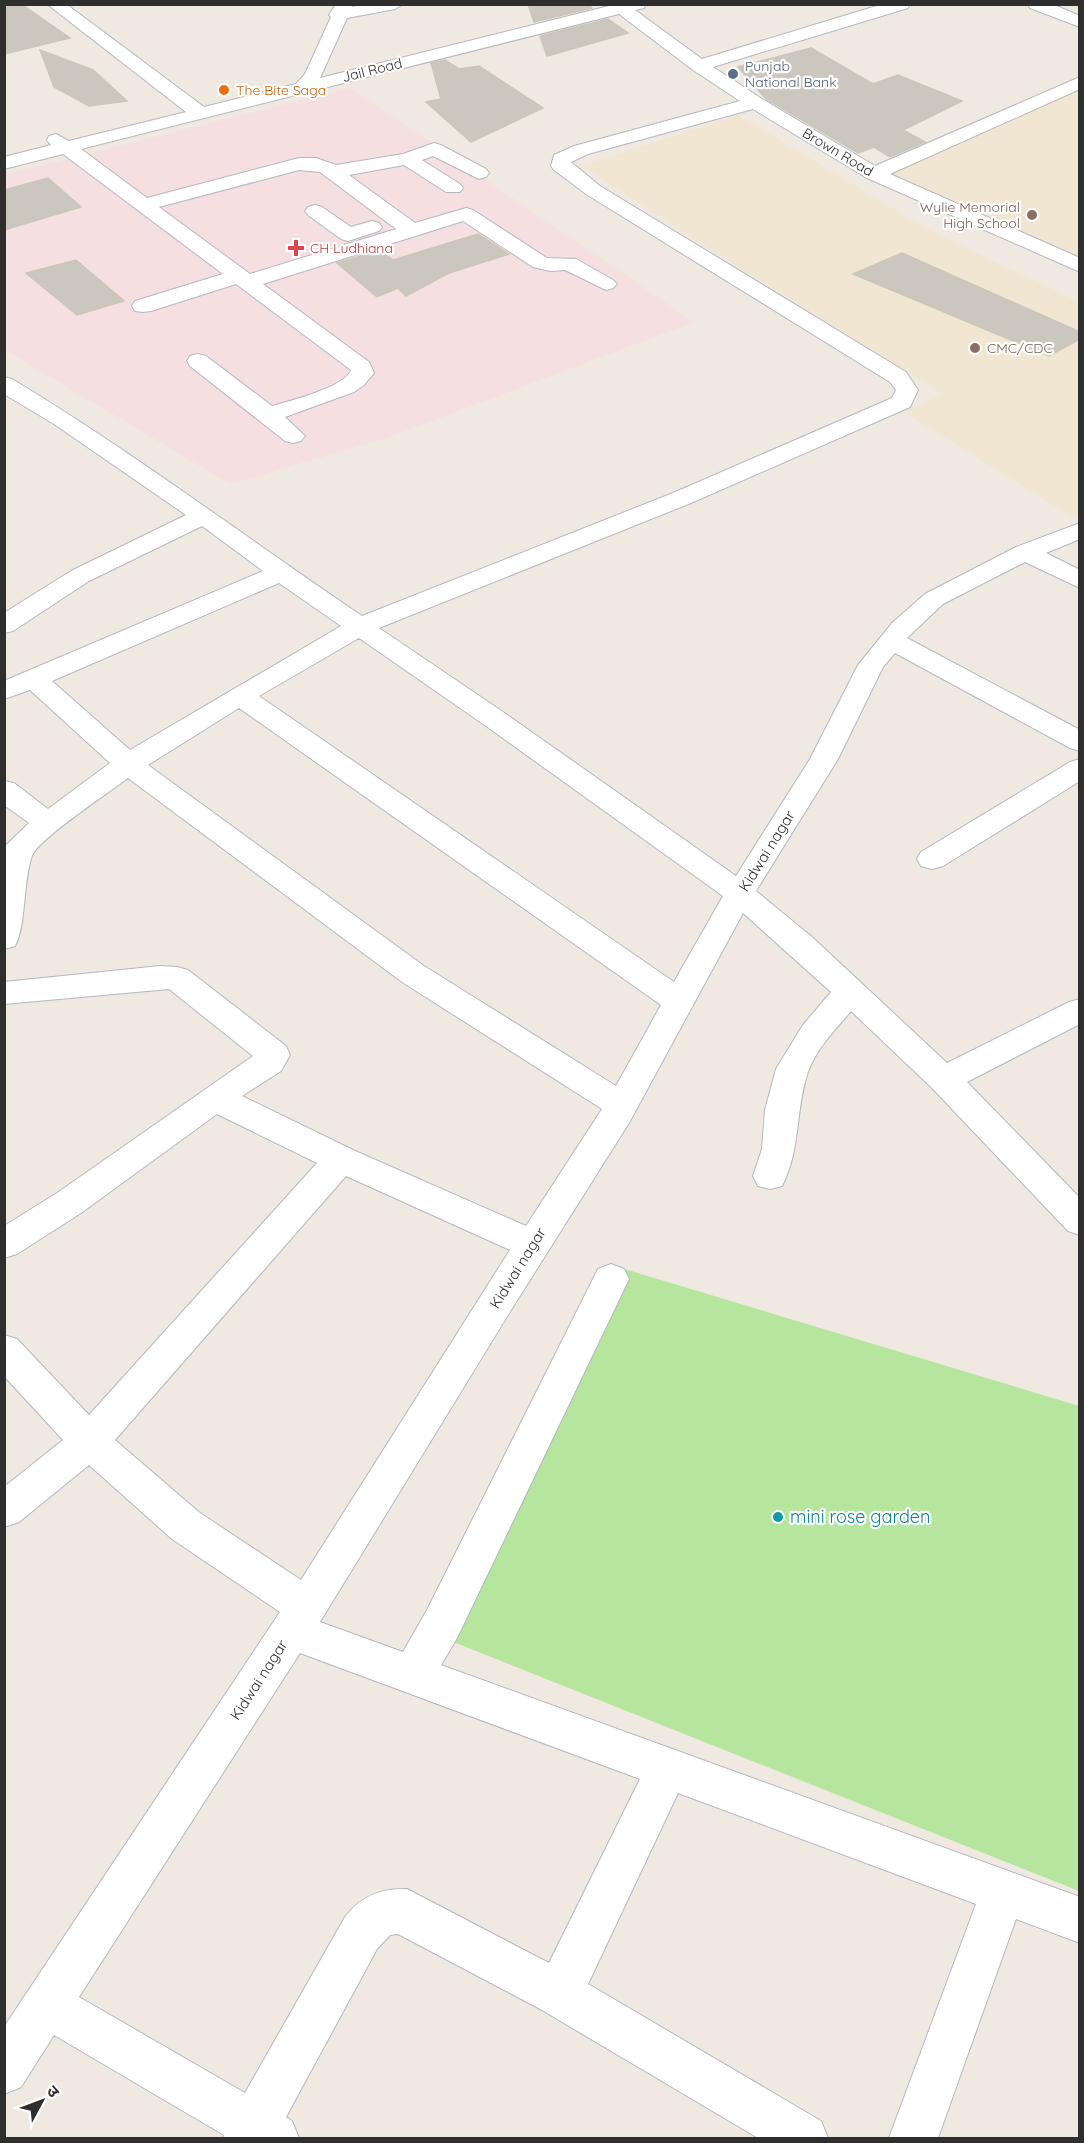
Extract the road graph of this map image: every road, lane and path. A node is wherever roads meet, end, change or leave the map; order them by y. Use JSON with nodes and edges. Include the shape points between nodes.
{"nodes":[{"id":1,"x":56,"y":4,"type":"edge"},
{"id":2,"x":395,"y":4,"type":"edge"},
{"id":3,"x":600,"y":4,"type":"edge"},
{"id":4,"x":902,"y":4,"type":"edge"},
{"id":5,"x":1036,"y":4,"type":"edge"},
{"id":6,"x":625,"y":6,"type":"edge"},
{"id":7,"x":341,"y":10,"type":"edge"},
{"id":8,"x":1080,"y":22,"type":"edge"},
{"id":9,"x":82,"y":25,"type":"junction"},
{"id":10,"x":699,"y":66,"type":"junction"},
{"id":11,"x":308,"y":81,"type":"junction"},
{"id":12,"x":1080,"y":82,"type":"edge"},
{"id":13,"x":755,"y":103,"type":"junction"},
{"id":14,"x":203,"y":108,"type":"junction"},
{"id":15,"x":60,"y":144,"type":"junction"},
{"id":16,"x":4,"y":153,"type":"edge"},
{"id":17,"x":407,"y":159,"type":"junction"},
{"id":18,"x":4,"y":163,"type":"edge"},
{"id":19,"x":332,"y":172,"type":"junction"},
{"id":20,"x":479,"y":173,"type":"dead end"},
{"id":21,"x":874,"y":174,"type":"junction"},
{"id":22,"x":453,"y":188,"type":"dead end"},
{"id":23,"x":144,"y":205,"type":"junction"},
{"id":24,"x":315,"y":211,"type":"dead end"},
{"id":25,"x":372,"y":227,"type":"dead end"},
{"id":26,"x":412,"y":231,"type":"junction"},
{"id":27,"x":355,"y":241,"type":"junction"},
{"id":28,"x":1080,"y":266,"type":"edge"},
{"id":29,"x":242,"y":279,"type":"junction"},
{"id":30,"x":606,"y":284,"type":"dead end"},
{"id":31,"x":143,"y":306,"type":"dead end"},
{"id":32,"x":198,"y":360,"type":"dead end"},
{"id":33,"x":4,"y":384,"type":"edge"},
{"id":34,"x":269,"y":415,"type":"junction"},
{"id":35,"x":293,"y":436,"type":"dead end"},
{"id":36,"x":204,"y":516,"type":"junction"},
{"id":37,"x":1080,"y":530,"type":"edge"},
{"id":38,"x":1025,"y":552,"type":"junction"},
{"id":39,"x":281,"y":573,"type":"junction"},
{"id":40,"x":1080,"y":580,"type":"edge"},
{"id":41,"x":4,"y":625,"type":"edge"},
{"id":42,"x":359,"y":627,"type":"junction"},
{"id":43,"x":891,"y":640,"type":"junction"},
{"id":44,"x":33,"y":678,"type":"junction"},
{"id":45,"x":4,"y":691,"type":"edge"},
{"id":46,"x":240,"y":696,"type":"junction"},
{"id":47,"x":1080,"y":742,"type":"edge"},
{"id":48,"x":128,"y":764,"type":"junction"},
{"id":49,"x":1080,"y":768,"type":"edge"},
{"id":50,"x":4,"y":790,"type":"edge"},
{"id":51,"x":48,"y":823,"type":"junction"},
{"id":52,"x":11,"y":849,"type":"edge"},
{"id":53,"x":932,"y":859,"type":"dead end"},
{"id":54,"x":740,"y":894,"type":"junction"},
{"id":55,"x":5,"y":926,"type":"edge"},
{"id":56,"x":850,"y":991,"type":"junction"},
{"id":57,"x":4,"y":993,"type":"edge"},
{"id":58,"x":679,"y":1002,"type":"junction"},
{"id":59,"x":1080,"y":1010,"type":"edge"},
{"id":60,"x":944,"y":1078,"type":"junction"},
{"id":61,"x":215,"y":1098,"type":"junction"},
{"id":62,"x":621,"y":1105,"type":"junction"},
{"id":63,"x":341,"y":1159,"type":"junction"},
{"id":64,"x":770,"y":1176,"type":"dead end"},
{"id":65,"x":1080,"y":1221,"type":"edge"},
{"id":66,"x":4,"y":1244,"type":"edge"},
{"id":67,"x":533,"y":1245,"type":"junction"},
{"id":68,"x":610,"y":1279,"type":"dead end"},
{"id":69,"x":4,"y":1350,"type":"edge"},
{"id":70,"x":89,"y":1442,"type":"junction"},
{"id":71,"x":5,"y":1510,"type":"edge"},
{"id":72,"x":299,"y":1619,"type":"junction"},
{"id":73,"x":412,"y":1675,"type":"junction"},
{"id":74,"x":668,"y":1768,"type":"junction"},
{"id":75,"x":1003,"y":1891,"type":"junction"},
{"id":76,"x":1080,"y":1920,"type":"edge"},
{"id":77,"x":560,"y":1993,"type":"junction"},
{"id":78,"x":46,"y":2004,"type":"junction"},
{"id":79,"x":4,"y":2070,"type":"edge"},
{"id":80,"x":258,"y":2134,"type":"edge"},
{"id":81,"x":804,"y":2139,"type":"edge"},
{"id":82,"x":914,"y":2139,"type":"edge"}],
"edges":[{"from":1,"to":9,"type":"street"},
{"from":2,"to":7,"type":"street"},
{"from":3,"to":11,"type":"street"},
{"from":4,"to":10,"type":"street"},
{"from":5,"to":8,"type":"street"},
{"from":6,"to":10,"type":"street","name":"Brown Road"},
{"from":6,"to":11,"type":"street","name":"Jail Road"},
{"from":7,"to":11,"type":"street"},
{"from":9,"to":14,"type":"street"},
{"from":9,"to":14,"type":"street","via":[[105,20]]},
{"from":10,"to":13,"type":"street","name":"Brown Road"},
{"from":11,"to":14,"type":"street","name":"Jail Road"},
{"from":12,"to":21,"type":"street"},
{"from":13,"to":21,"type":"street","name":"Brown Road"},
{"from":13,"to":42,"type":"street","via":[[581,150],[561,159],[561,166],[593,190],[898,377],[907,390],[902,402],[682,498]]},
{"from":14,"to":15,"type":"street","name":"Jail Road"},
{"from":15,"to":16,"type":"street"},
{"from":15,"to":18,"type":"street"},
{"from":15,"to":23,"type":"street"},
{"from":17,"to":19,"type":"street"},
{"from":17,"to":20,"type":"street","via":[[436,149]]},
{"from":17,"to":22,"type":"street"},
{"from":19,"to":23,"type":"street","via":[[322,165],[305,163]]},
{"from":19,"to":26,"type":"street"},
{"from":21,"to":28,"type":"street","name":"Brown Road"},
{"from":23,"to":29,"type":"street"},
{"from":24,"to":27,"type":"street"},
{"from":25,"to":27,"type":"street"},
{"from":26,"to":27,"type":"street"},
{"from":26,"to":30,"type":"street","via":[[466,214],[540,263],[569,263]]},
{"from":27,"to":29,"type":"street"},
{"from":29,"to":31,"type":"street"},
{"from":29,"to":34,"type":"street","via":[[363,373],[345,387]]},
{"from":32,"to":34,"type":"street"},
{"from":33,"to":36,"type":"street"},
{"from":34,"to":35,"type":"street"},
{"from":36,"to":39,"type":"street"},
{"from":36,"to":41,"type":"street","via":[[80,576]]},
{"from":37,"to":38,"type":"street","name":"Kidwai nagar"},
{"from":38,"to":40,"type":"street"},
{"from":38,"to":43,"type":"street","name":"Kidwai nagar","via":[[934,599]]},
{"from":39,"to":42,"type":"street"},
{"from":39,"to":44,"type":"street"},
{"from":42,"to":46,"type":"street"},
{"from":42,"to":54,"type":"street"},
{"from":43,"to":47,"type":"street"},
{"from":43,"to":54,"type":"street","name":"Kidwai nagar","via":[[871,665],[824,759]]},
{"from":44,"to":45,"type":"street"},
{"from":44,"to":48,"type":"street"},
{"from":46,"to":48,"type":"street"},
{"from":46,"to":58,"type":"street"},
{"from":48,"to":51,"type":"street"},
{"from":48,"to":62,"type":"street","via":[[413,975]]},
{"from":49,"to":53,"type":"street"},
{"from":50,"to":51,"type":"street"},
{"from":51,"to":52,"type":"street"},
{"from":52,"to":55,"type":"street"},
{"from":54,"to":56,"type":"street"},
{"from":54,"to":58,"type":"street","name":"Kidwai nagar"},
{"from":56,"to":60,"type":"street"},
{"from":56,"to":64,"type":"street","via":[[814,1033],[792,1069],[782,1110],[779,1149]]},
{"from":57,"to":61,"type":"street","via":[[177,978],[274,1055]]},
{"from":58,"to":62,"type":"street","name":"Kidwai nagar"},
{"from":59,"to":60,"type":"street"},
{"from":60,"to":65,"type":"street"},
{"from":61,"to":63,"type":"street"},
{"from":61,"to":66,"type":"street","via":[[69,1203]]},
{"from":62,"to":67,"type":"street","name":"Kidwai nagar"},
{"from":63,"to":67,"type":"street"},
{"from":63,"to":70,"type":"street"},
{"from":67,"to":72,"type":"street","name":"Kidwai nagar"},
{"from":68,"to":73,"type":"street","via":[[442,1624]]},
{"from":69,"to":70,"type":"street"},
{"from":70,"to":71,"type":"street"},
{"from":70,"to":72,"type":"street"},
{"from":72,"to":73,"type":"street"},
{"from":72,"to":78,"type":"street","name":"Kidwai nagar"},
{"from":73,"to":74,"type":"street"},
{"from":74,"to":75,"type":"street"},
{"from":74,"to":77,"type":"street"},
{"from":75,"to":76,"type":"street"},
{"from":75,"to":82,"type":"street"},
{"from":77,"to":80,"type":"street","via":[[407,1912],[382,1912],[361,1933]]},
{"from":77,"to":81,"type":"street"},
{"from":78,"to":79,"type":"street","name":"Kidwai nagar"},
{"from":78,"to":80,"type":"street"}]}
